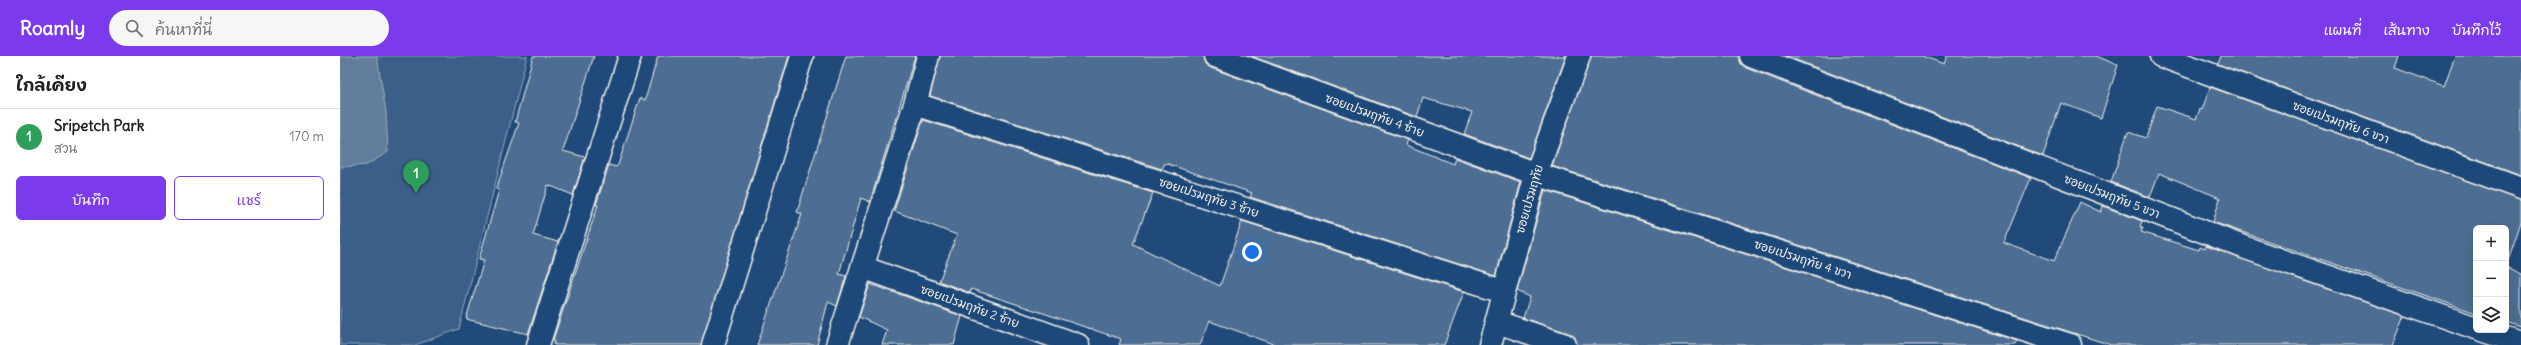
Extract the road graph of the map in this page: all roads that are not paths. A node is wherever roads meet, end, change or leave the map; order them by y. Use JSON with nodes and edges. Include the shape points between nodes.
{"nodes":[{"id":1,"x":630,"y":56,"type":"edge"},
{"id":2,"x":802,"y":56,"type":"edge"},
{"id":3,"x":928,"y":56,"type":"edge"},
{"id":4,"x":1215,"y":56,"type":"edge"},
{"id":5,"x":1579,"y":56,"type":"edge"},
{"id":6,"x":1751,"y":56,"type":"edge"},
{"id":7,"x":2161,"y":56,"type":"edge"},
{"id":8,"x":915,"y":104,"type":"junction"},
{"id":9,"x":1536,"y":174,"type":"junction"},
{"id":10,"x":2521,"y":188,"type":"edge"},
{"id":11,"x":862,"y":267,"type":"junction"},
{"id":12,"x":1503,"y":291,"type":"junction"},
{"id":13,"x":1497,"y":322,"type":"junction"},
{"id":14,"x":2473,"y":327,"type":"edge"},
{"id":15,"x":2491,"y":333,"type":"edge"},
{"id":16,"x":2521,"y":343,"type":"edge"},
{"id":17,"x":538,"y":345,"type":"edge"},
{"id":18,"x":713,"y":345,"type":"edge"},
{"id":19,"x":836,"y":345,"type":"edge"},
{"id":20,"x":1078,"y":345,"type":"edge"},
{"id":21,"x":1490,"y":345,"type":"edge"},
{"id":22,"x":1565,"y":345,"type":"edge"},
{"id":23,"x":2070,"y":345,"type":"edge"}],
"edges":[{"from":1,"to":17,"type":"street"},
{"from":2,"to":18,"type":"street"},
{"from":3,"to":8,"type":"street"},
{"from":4,"to":9,"type":"street","name":"ซอยเปรมฤทัย 4 ซ้าย"},
{"from":5,"to":9,"type":"street","name":"ซอยเปรมฤทัย"},
{"from":6,"to":14,"type":"street","name":"ซอยเปรมฤทัย 5 ขวา","via":[[2246,248]]},
{"from":7,"to":10,"type":"street","name":"ซอยเปรมฤทัย 6 ขวา"},
{"from":8,"to":11,"type":"street"},
{"from":8,"to":12,"type":"street","name":"ซอยเปรมฤทัย 3 ซ้าย"},
{"from":9,"to":12,"type":"street","name":"ซอยเปรมฤทัย"},
{"from":9,"to":23,"type":"street","name":"ซอยเปรมฤทัย 4 ขวา"},
{"from":11,"to":19,"type":"street"},
{"from":11,"to":20,"type":"street","name":"ซอยเปรมฤทัย 2 ซ้าย"},
{"from":12,"to":13,"type":"street","name":"ซอยเปรมฤทัย"},
{"from":13,"to":21,"type":"street","name":"ซอยเปรมฤทัย"},
{"from":13,"to":22,"type":"street"},
{"from":15,"to":16,"type":"street"}]}
